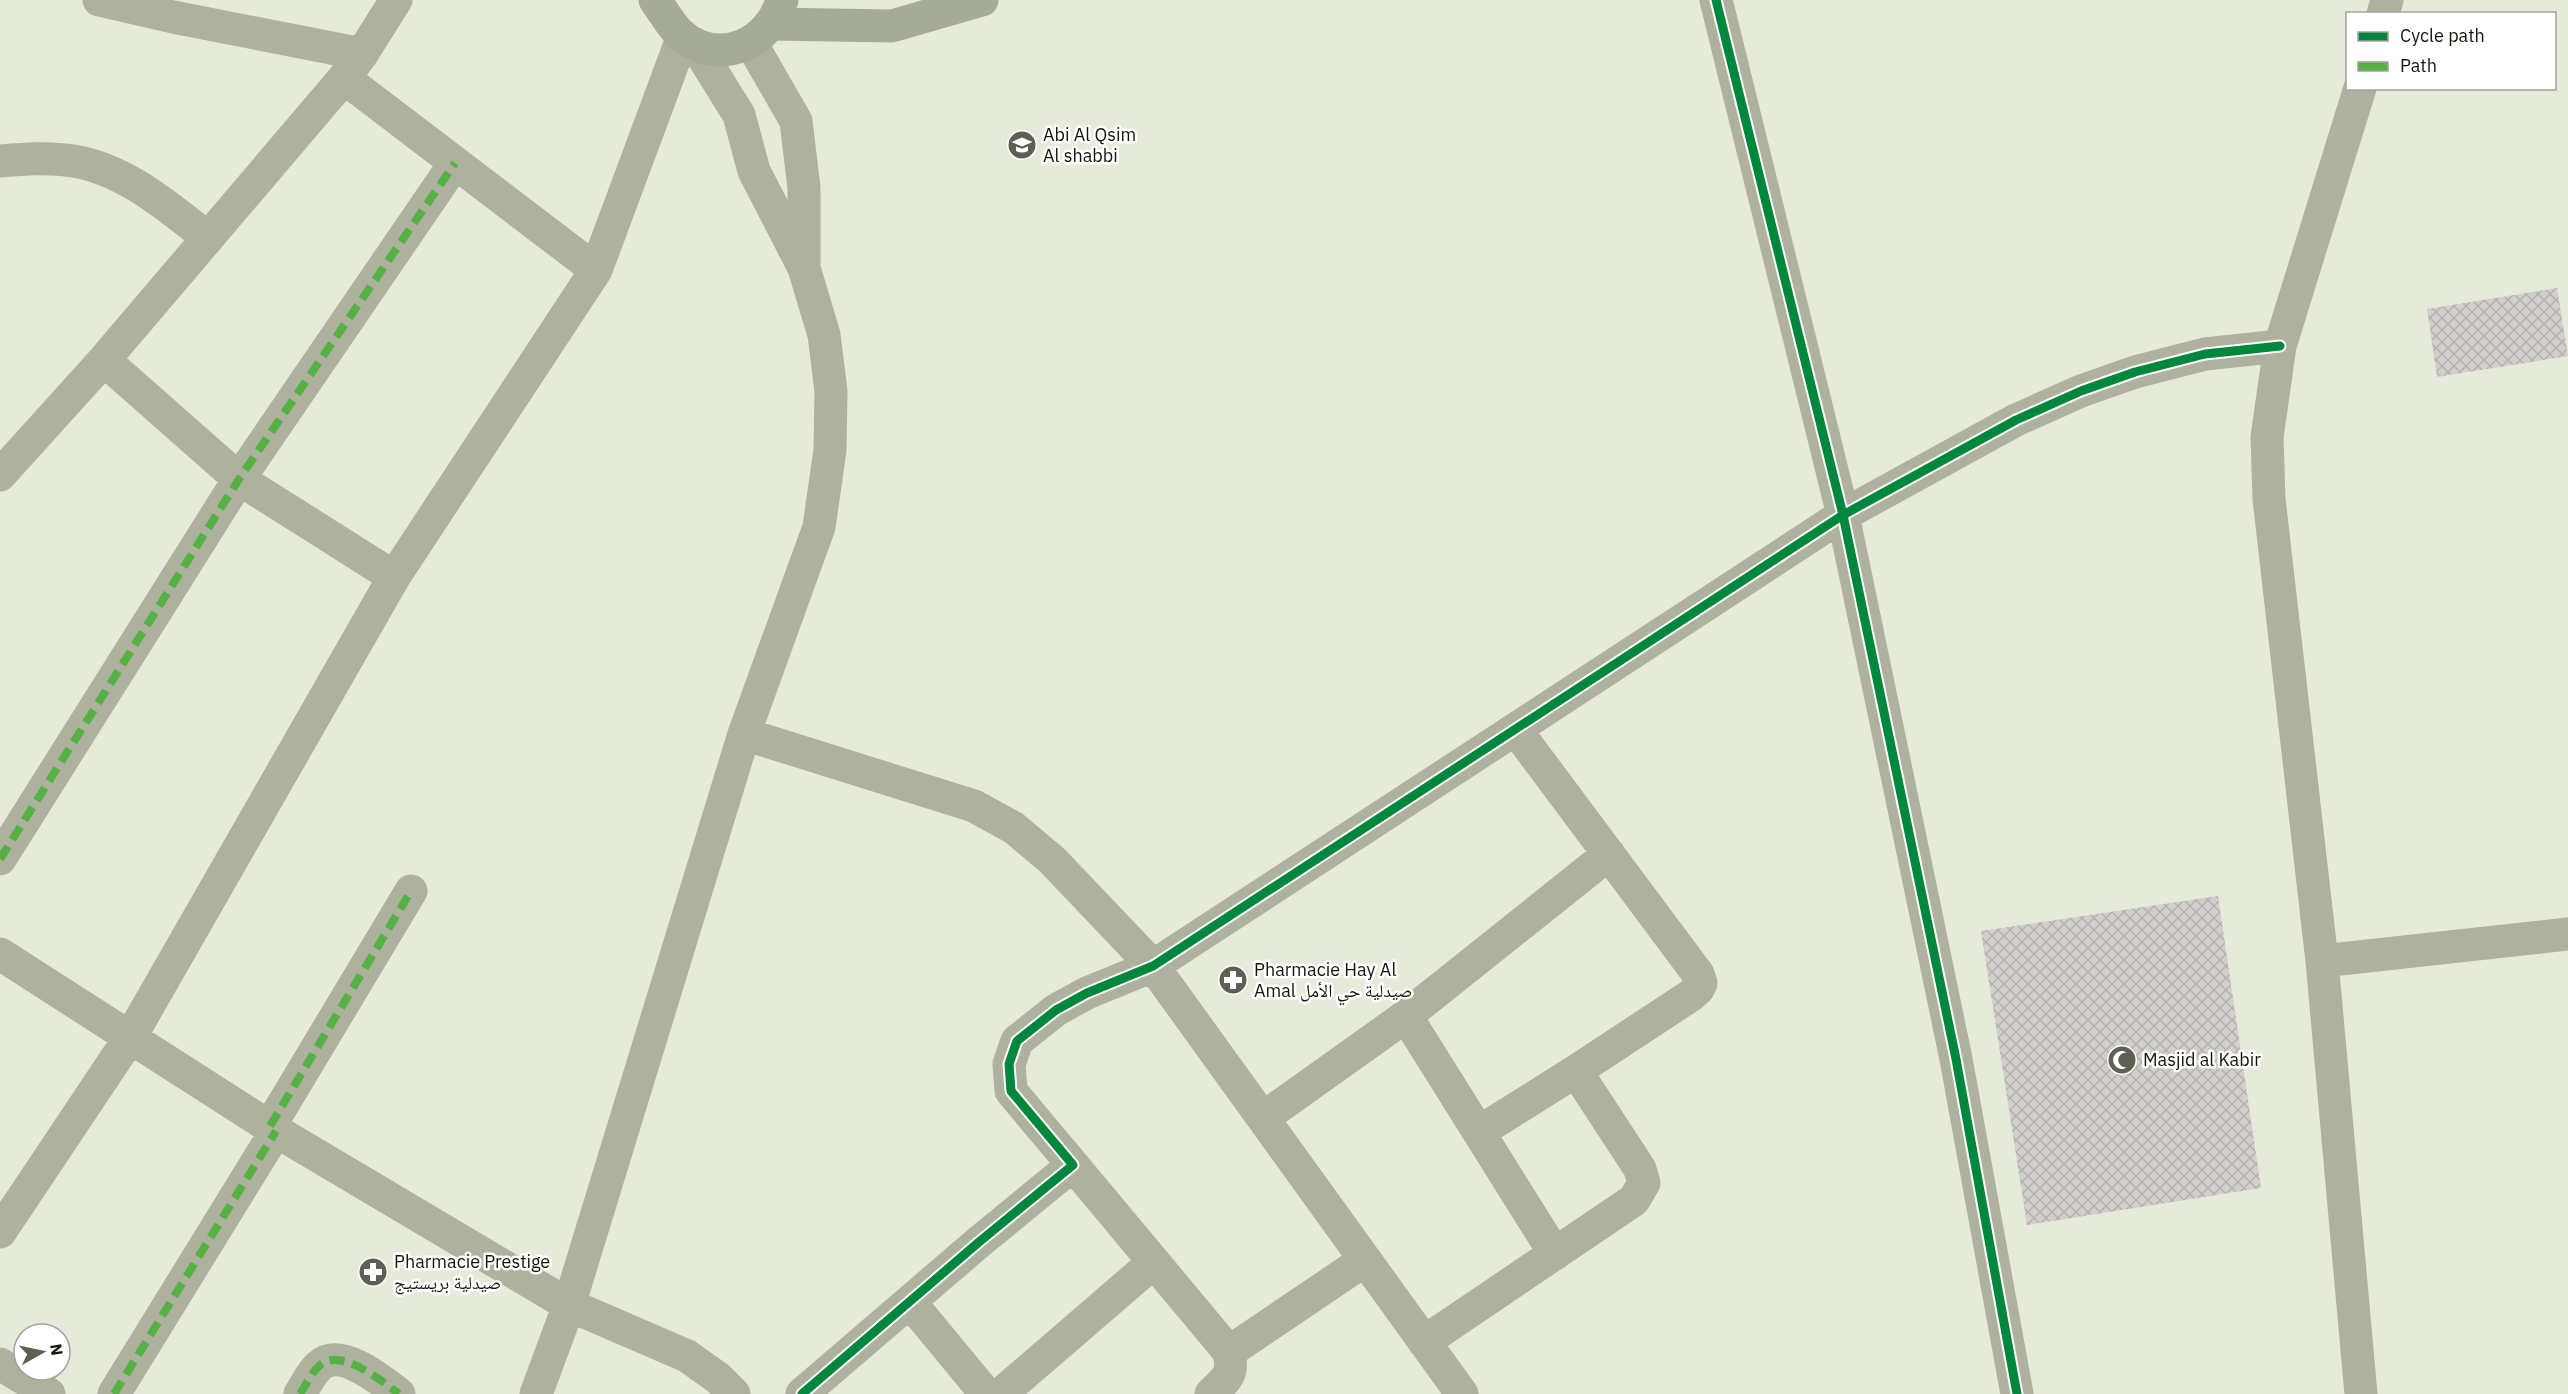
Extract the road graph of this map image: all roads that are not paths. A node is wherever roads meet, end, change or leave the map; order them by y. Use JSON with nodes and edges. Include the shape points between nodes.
{"nodes":[{"id":1,"x":99,"y":0,"type":"edge"},
{"id":2,"x":396,"y":0,"type":"edge"},
{"id":3,"x":982,"y":0,"type":"edge"},
{"id":4,"x":1716,"y":0,"type":"edge"},
{"id":5,"x":672,"y":19,"type":"edge"},
{"id":6,"x":768,"y":22,"type":"edge"},
{"id":7,"x":353,"y":66,"type":"junction"},
{"id":8,"x":2359,"y":90,"type":"edge"},
{"id":9,"x":0,"y":161,"type":"edge"},
{"id":10,"x":455,"y":164,"type":"junction"},
{"id":11,"x":207,"y":238,"type":"junction"},
{"id":12,"x":804,"y":268,"type":"junction"},
{"id":13,"x":596,"y":270,"type":"junction"},
{"id":14,"x":2280,"y":346,"type":"junction"},
{"id":15,"x":104,"y":360,"type":"junction"},
{"id":16,"x":0,"y":475,"type":"edge"},
{"id":17,"x":239,"y":479,"type":"junction"},
{"id":18,"x":1843,"y":515,"type":"junction"},
{"id":19,"x":394,"y":577,"type":"junction"},
{"id":20,"x":1516,"y":730,"type":"junction"},
{"id":21,"x":744,"y":734,"type":"junction"},
{"id":22,"x":1609,"y":854,"type":"junction"},
{"id":23,"x":0,"y":859,"type":"edge"},
{"id":24,"x":411,"y":891,"type":"dead end"},
{"id":25,"x":2568,"y":934,"type":"edge"},
{"id":26,"x":0,"y":954,"type":"edge"},
{"id":27,"x":2322,"y":961,"type":"junction"},
{"id":28,"x":1153,"y":966,"type":"junction"},
{"id":29,"x":1406,"y":1016,"type":"junction"},
{"id":30,"x":131,"y":1036,"type":"junction"},
{"id":31,"x":1576,"y":1071,"type":"junction"},
{"id":32,"x":1263,"y":1118,"type":"junction"},
{"id":33,"x":273,"y":1128,"type":"junction"},
{"id":34,"x":1479,"y":1132,"type":"junction"},
{"id":35,"x":1073,"y":1165,"type":"junction"},
{"id":36,"x":0,"y":1232,"type":"edge"},
{"id":37,"x":1555,"y":1254,"type":"junction"},
{"id":38,"x":1365,"y":1260,"type":"junction"},
{"id":39,"x":1154,"y":1262,"type":"junction"},
{"id":40,"x":910,"y":1302,"type":"junction"},
{"id":41,"x":569,"y":1305,"type":"junction"},
{"id":42,"x":1425,"y":1342,"type":"junction"},
{"id":43,"x":1229,"y":1352,"type":"junction"},
{"id":44,"x":0,"y":1364,"type":"edge"},
{"id":45,"x":49,"y":1394,"type":"edge"},
{"id":46,"x":114,"y":1394,"type":"edge"},
{"id":47,"x":300,"y":1394,"type":"edge"},
{"id":48,"x":399,"y":1394,"type":"edge"},
{"id":49,"x":536,"y":1394,"type":"edge"},
{"id":50,"x":734,"y":1394,"type":"edge"},
{"id":51,"x":802,"y":1394,"type":"edge"},
{"id":52,"x":986,"y":1394,"type":"edge"},
{"id":53,"x":1000,"y":1394,"type":"edge"},
{"id":54,"x":1211,"y":1394,"type":"edge"},
{"id":55,"x":1462,"y":1394,"type":"edge"},
{"id":56,"x":2017,"y":1394,"type":"edge"},
{"id":57,"x":2361,"y":1394,"type":"edge"}],
"edges":[{"from":1,"to":7,"type":"street"},
{"from":2,"to":7,"type":"street"},
{"from":3,"to":6,"type":"main road","via":[[892,26]]},
{"from":4,"to":18,"type":"street"},
{"from":5,"to":6,"type":"main road","via":[[723,50],[737,48]]},
{"from":5,"to":12,"type":"street","via":[[739,115],[754,171]]},
{"from":5,"to":13,"type":"street"},
{"from":6,"to":12,"type":"street","via":[[796,121],[804,188]]},
{"from":7,"to":10,"type":"street"},
{"from":7,"to":11,"type":"street"},
{"from":8,"to":14,"type":"street"},
{"from":9,"to":11,"type":"street","via":[[74,161],[106,170],[163,204]]},
{"from":10,"to":13,"type":"street"},
{"from":10,"to":17,"type":"street"},
{"from":11,"to":15,"type":"street"},
{"from":12,"to":21,"type":"street","via":[[824,335],[831,392],[831,450],[819,527]]},
{"from":13,"to":19,"type":"street"},
{"from":14,"to":18,"type":"street","via":[[2205,354],[2081,391],[2016,420]]},
{"from":14,"to":27,"type":"street","via":[[2267,436],[2269,500]]},
{"from":15,"to":16,"type":"street"},
{"from":15,"to":17,"type":"street"},
{"from":17,"to":19,"type":"street"},
{"from":17,"to":23,"type":"street"},
{"from":18,"to":20,"type":"street"},
{"from":18,"to":56,"type":"street","via":[[1956,1059]]},
{"from":19,"to":30,"type":"street"},
{"from":20,"to":22,"type":"street"},
{"from":20,"to":28,"type":"street"},
{"from":21,"to":28,"type":"street","via":[[974,806],[1014,828],[1052,860]]},
{"from":21,"to":41,"type":"street"},
{"from":22,"to":29,"type":"street"},
{"from":22,"to":31,"type":"street","via":[[1701,982],[1690,996]]},
{"from":24,"to":33,"type":"street"},
{"from":25,"to":27,"type":"street"},
{"from":26,"to":30,"type":"street"},
{"from":27,"to":57,"type":"street"},
{"from":28,"to":32,"type":"street"},
{"from":28,"to":35,"type":"street","via":[[1086,993],[1056,1010],[1017,1041],[1009,1064],[1011,1091]]},
{"from":29,"to":32,"type":"street"},
{"from":29,"to":34,"type":"street"},
{"from":30,"to":33,"type":"street"},
{"from":30,"to":36,"type":"street"},
{"from":31,"to":34,"type":"street"},
{"from":31,"to":37,"type":"street","via":[[1640,1169],[1644,1183],[1634,1200]]},
{"from":32,"to":38,"type":"street"},
{"from":33,"to":41,"type":"street"},
{"from":33,"to":46,"type":"street"},
{"from":34,"to":37,"type":"street"},
{"from":35,"to":39,"type":"street"},
{"from":35,"to":40,"type":"street"},
{"from":37,"to":42,"type":"street"},
{"from":38,"to":42,"type":"street"},
{"from":38,"to":43,"type":"street"},
{"from":39,"to":43,"type":"street"},
{"from":39,"to":53,"type":"street"},
{"from":40,"to":51,"type":"street"},
{"from":40,"to":52,"type":"street"},
{"from":41,"to":49,"type":"street"},
{"from":41,"to":50,"type":"street","via":[[687,1356]]},
{"from":42,"to":55,"type":"street"},
{"from":43,"to":54,"type":"street","via":[[1229,1376]]},
{"from":44,"to":45,"type":"street"},
{"from":47,"to":48,"type":"street","via":[[319,1366],[334,1360],[352,1363]]}]}
